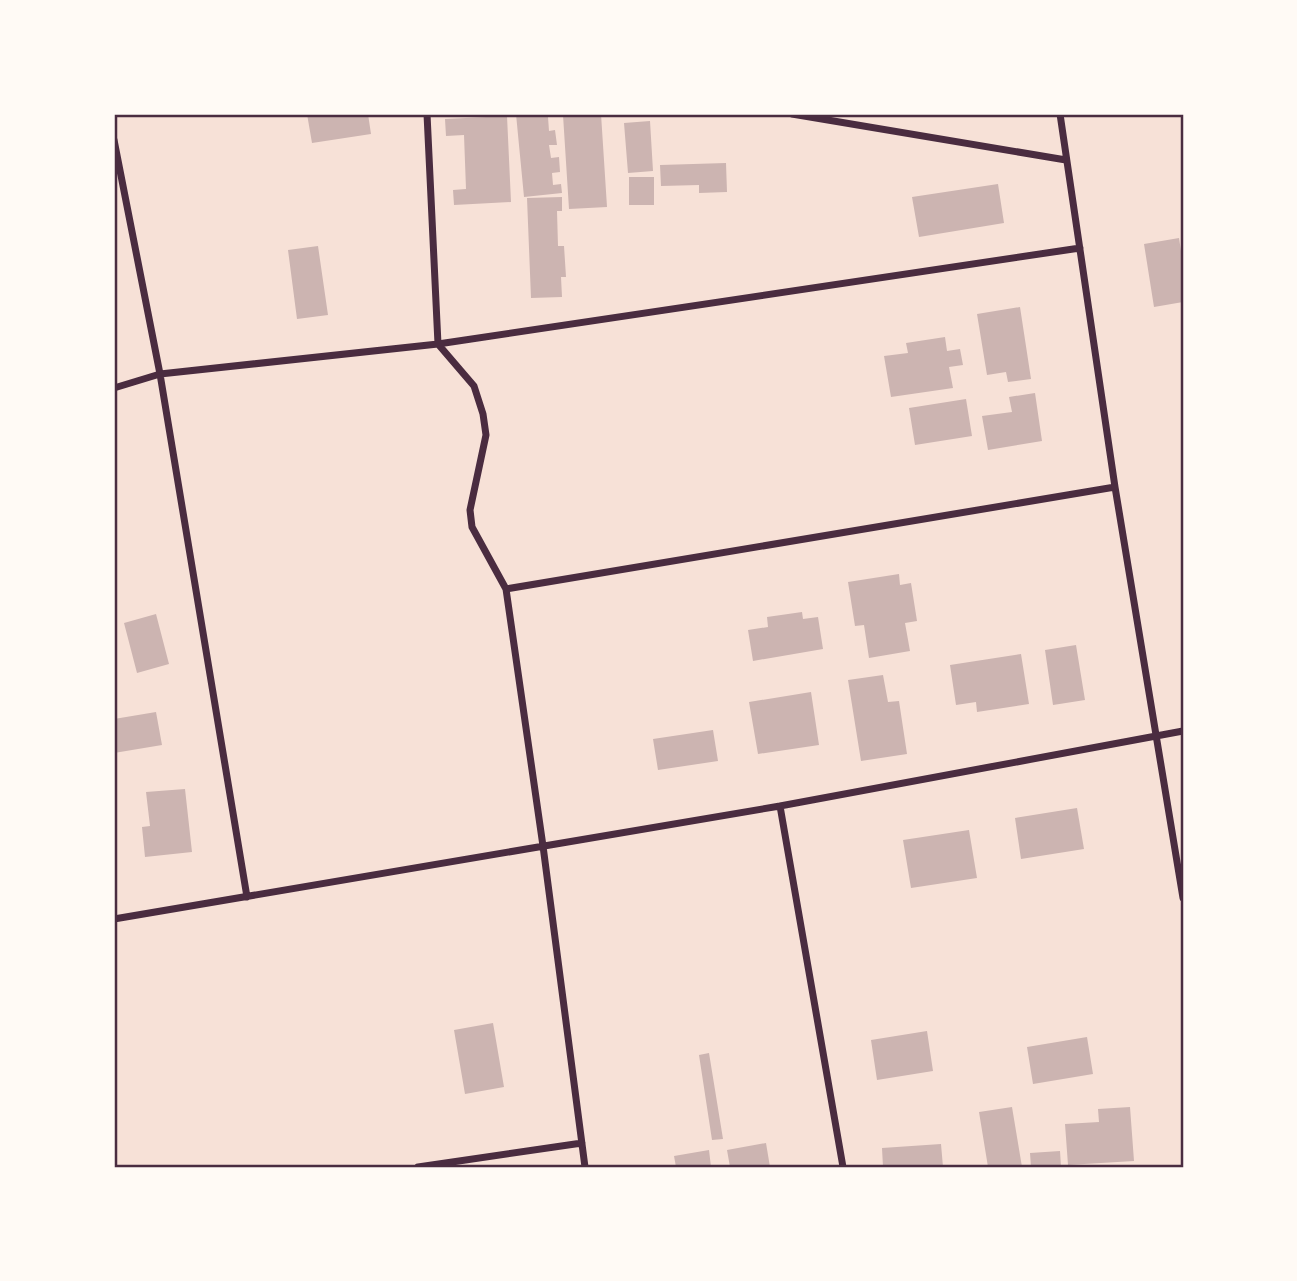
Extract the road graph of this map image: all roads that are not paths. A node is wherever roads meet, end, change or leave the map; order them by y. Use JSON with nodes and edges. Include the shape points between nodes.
{"nodes":[{"id":1,"x":427,"y":114,"type":"edge"},
{"id":2,"x":792,"y":114,"type":"edge"},
{"id":3,"x":1060,"y":114,"type":"edge"},
{"id":4,"x":114,"y":140,"type":"edge"},
{"id":5,"x":1066,"y":160,"type":"junction"},
{"id":6,"x":1080,"y":248,"type":"junction"},
{"id":7,"x":438,"y":344,"type":"junction"},
{"id":8,"x":160,"y":374,"type":"junction"},
{"id":9,"x":114,"y":388,"type":"edge"},
{"id":10,"x":1115,"y":487,"type":"junction"},
{"id":11,"x":506,"y":589,"type":"junction"},
{"id":12,"x":1183,"y":731,"type":"edge"},
{"id":13,"x":1158,"y":736,"type":"junction"},
{"id":14,"x":780,"y":806,"type":"junction"},
{"id":15,"x":543,"y":846,"type":"junction"},
{"id":16,"x":247,"y":897,"type":"junction"},
{"id":17,"x":1183,"y":898,"type":"edge"},
{"id":18,"x":114,"y":919,"type":"edge"},
{"id":19,"x":582,"y":1143,"type":"junction"},
{"id":20,"x":418,"y":1167,"type":"edge"},
{"id":21,"x":585,"y":1167,"type":"edge"},
{"id":22,"x":843,"y":1167,"type":"edge"}],
"edges":[{"from":1,"to":7,"type":"street"},
{"from":2,"to":5,"type":"street"},
{"from":3,"to":5,"type":"street"},
{"from":4,"to":8,"type":"street"},
{"from":5,"to":6,"type":"street"},
{"from":6,"to":7,"type":"street"},
{"from":6,"to":10,"type":"street"},
{"from":7,"to":8,"type":"street"},
{"from":7,"to":11,"type":"street","via":[[474,386],[483,414],[486,435],[470,510],[472,527]]},
{"from":8,"to":9,"type":"street"},
{"from":8,"to":16,"type":"street"},
{"from":10,"to":11,"type":"street"},
{"from":10,"to":13,"type":"street"},
{"from":11,"to":15,"type":"street"},
{"from":12,"to":13,"type":"street"},
{"from":13,"to":14,"type":"street"},
{"from":13,"to":17,"type":"street"},
{"from":14,"to":15,"type":"street"},
{"from":14,"to":22,"type":"street"},
{"from":15,"to":16,"type":"street"},
{"from":15,"to":19,"type":"street"},
{"from":16,"to":18,"type":"street"},
{"from":19,"to":20,"type":"street"},
{"from":19,"to":21,"type":"street"}]}
